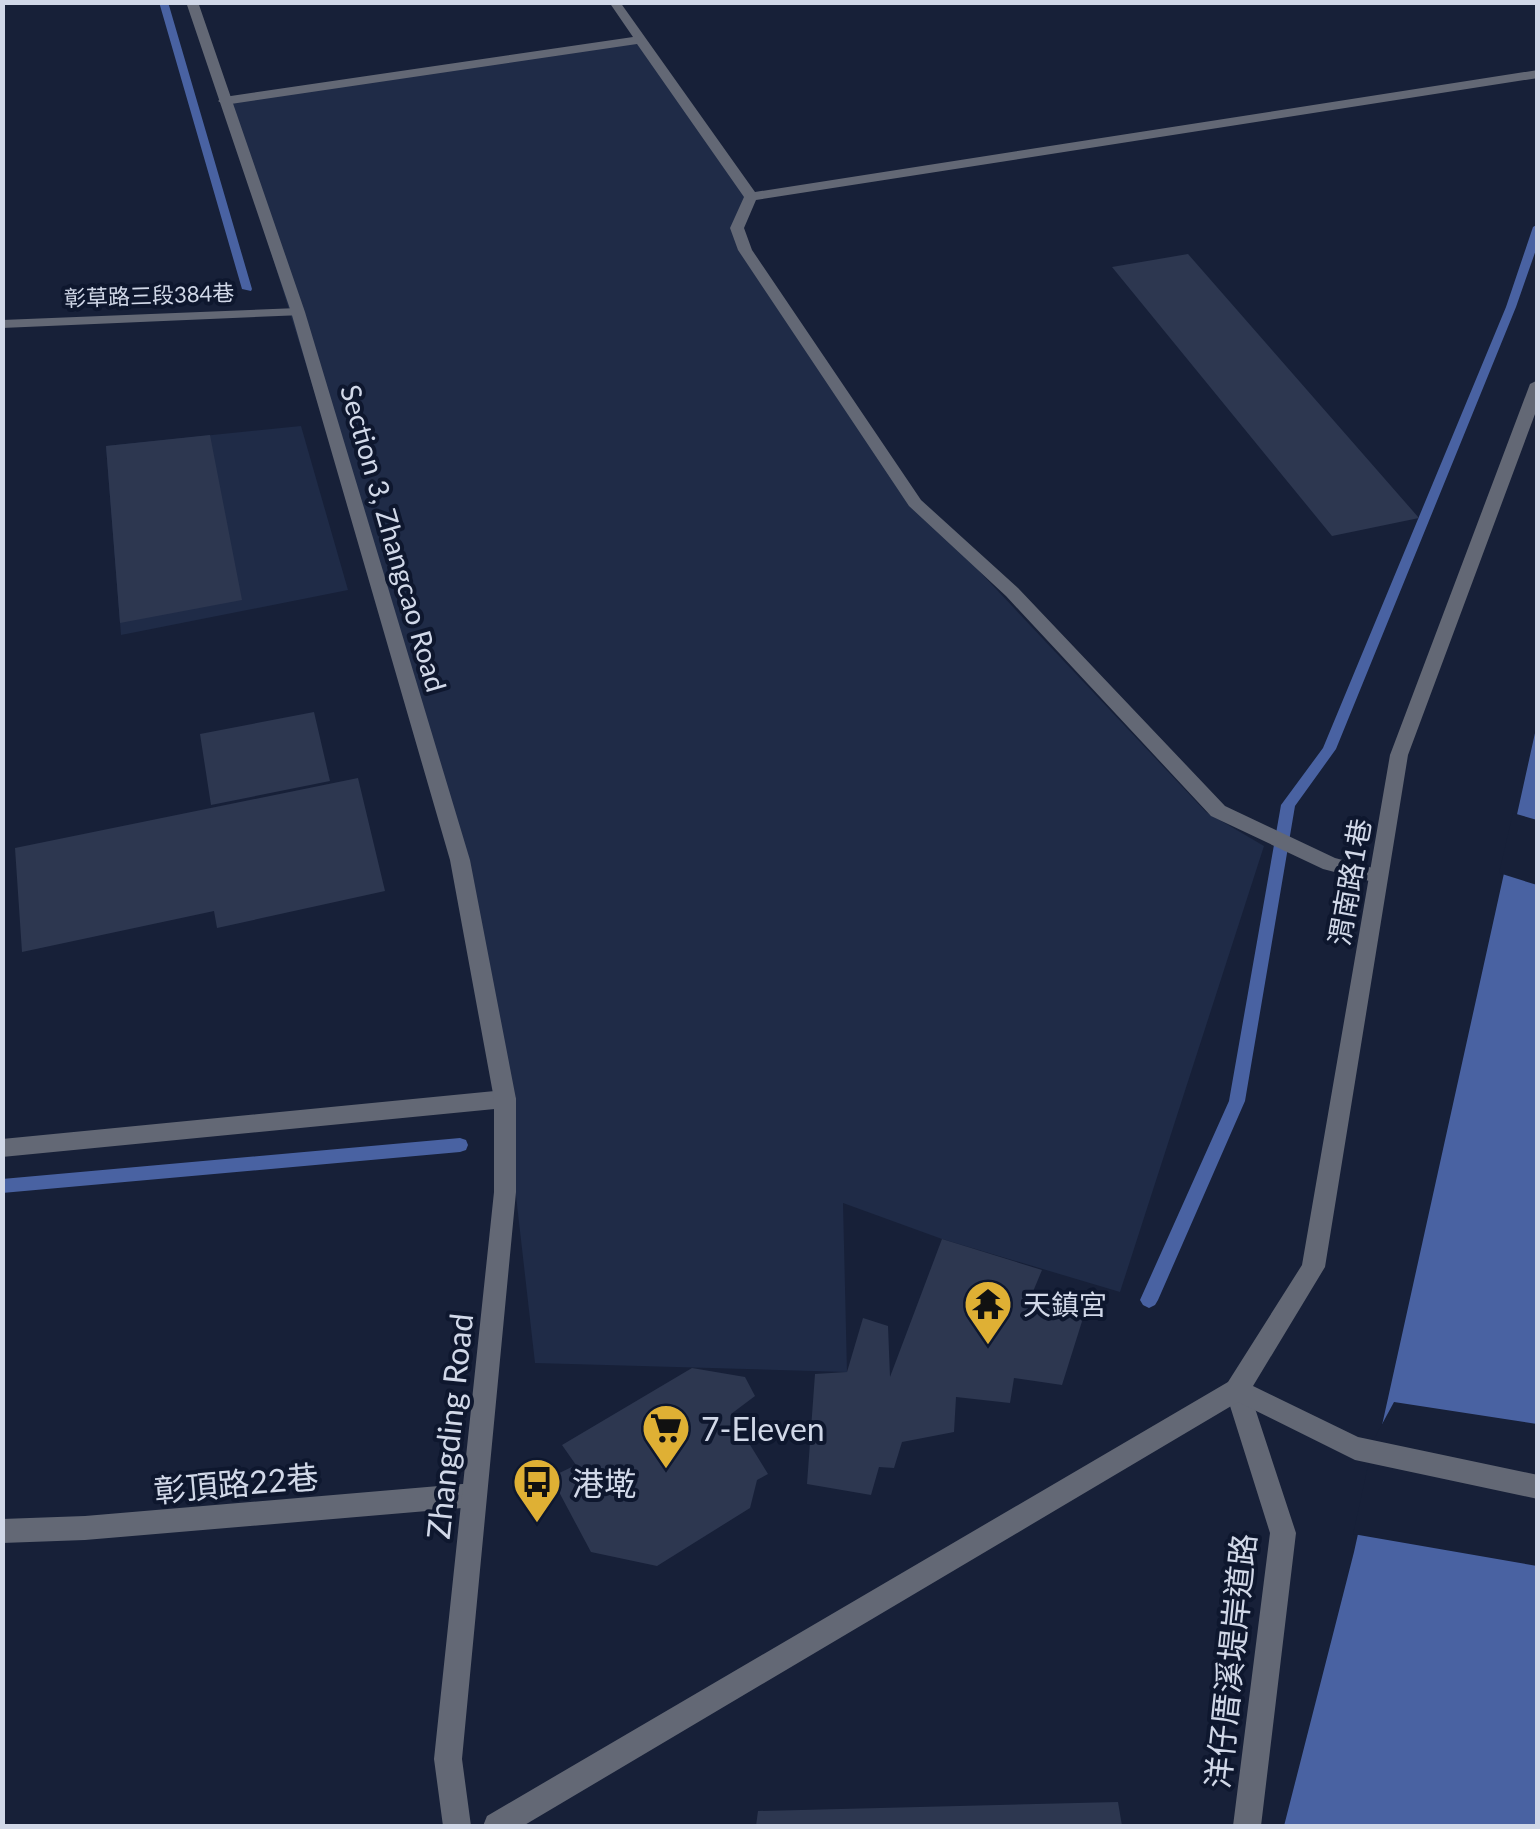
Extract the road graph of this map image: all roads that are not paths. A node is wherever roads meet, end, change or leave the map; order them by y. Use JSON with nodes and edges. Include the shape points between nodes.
{"nodes":[{"id":1,"x":192,"y":2,"type":"edge"},
{"id":2,"x":614,"y":2,"type":"edge"},
{"id":3,"x":640,"y":40,"type":"junction"},
{"id":4,"x":1538,"y":74,"type":"edge"},
{"id":5,"x":224,"y":101,"type":"junction"},
{"id":6,"x":751,"y":197,"type":"junction"},
{"id":7,"x":298,"y":312,"type":"junction"},
{"id":8,"x":2,"y":324,"type":"edge"},
{"id":9,"x":1538,"y":384,"type":"edge"},
{"id":10,"x":1377,"y":876,"type":"junction"},
{"id":11,"x":505,"y":1099,"type":"junction"},
{"id":12,"x":2,"y":1148,"type":"edge"},
{"id":13,"x":1237,"y":1390,"type":"junction"},
{"id":14,"x":1538,"y":1487,"type":"edge"},
{"id":15,"x":474,"y":1495,"type":"junction"},
{"id":16,"x":2,"y":1531,"type":"edge"},
{"id":17,"x":457,"y":1826,"type":"edge"},
{"id":18,"x":497,"y":1826,"type":"edge"},
{"id":19,"x":1247,"y":1826,"type":"edge"}],
"edges":[{"from":1,"to":5,"type":"street","name":"Section 3, Zhangcao Road"},
{"from":2,"to":3,"type":"street"},
{"from":3,"to":5,"type":"street"},
{"from":3,"to":6,"type":"street"},
{"from":4,"to":6,"type":"street"},
{"from":5,"to":7,"type":"street","name":"Section 3, Zhangcao Road"},
{"from":6,"to":10,"type":"street","via":[[737,228],[745,250],[915,503],[1012,592],[1218,811],[1330,864]]},
{"from":7,"to":8,"type":"street","name":"彰草路三段384巷"},
{"from":7,"to":11,"type":"street","name":"Section 3, Zhangcao Road","via":[[460,860]]},
{"from":9,"to":10,"type":"street","name":"渭南路1巷","via":[[1399,755]]},
{"from":10,"to":13,"type":"street","name":"渭南路1巷","via":[[1313,1267]]},
{"from":11,"to":12,"type":"street"},
{"from":11,"to":15,"type":"street","name":"Zhangding Road","via":[[505,1192]]},
{"from":13,"to":14,"type":"street","via":[[1355,1448]]},
{"from":13,"to":18,"type":"street"},
{"from":13,"to":19,"type":"street","name":"洋仔厝溪堤岸道路","via":[[1283,1532]]},
{"from":15,"to":16,"type":"street","name":"彰頂路22巷"},
{"from":15,"to":17,"type":"street","name":"Zhangding Road","via":[[448,1759]]}]}
